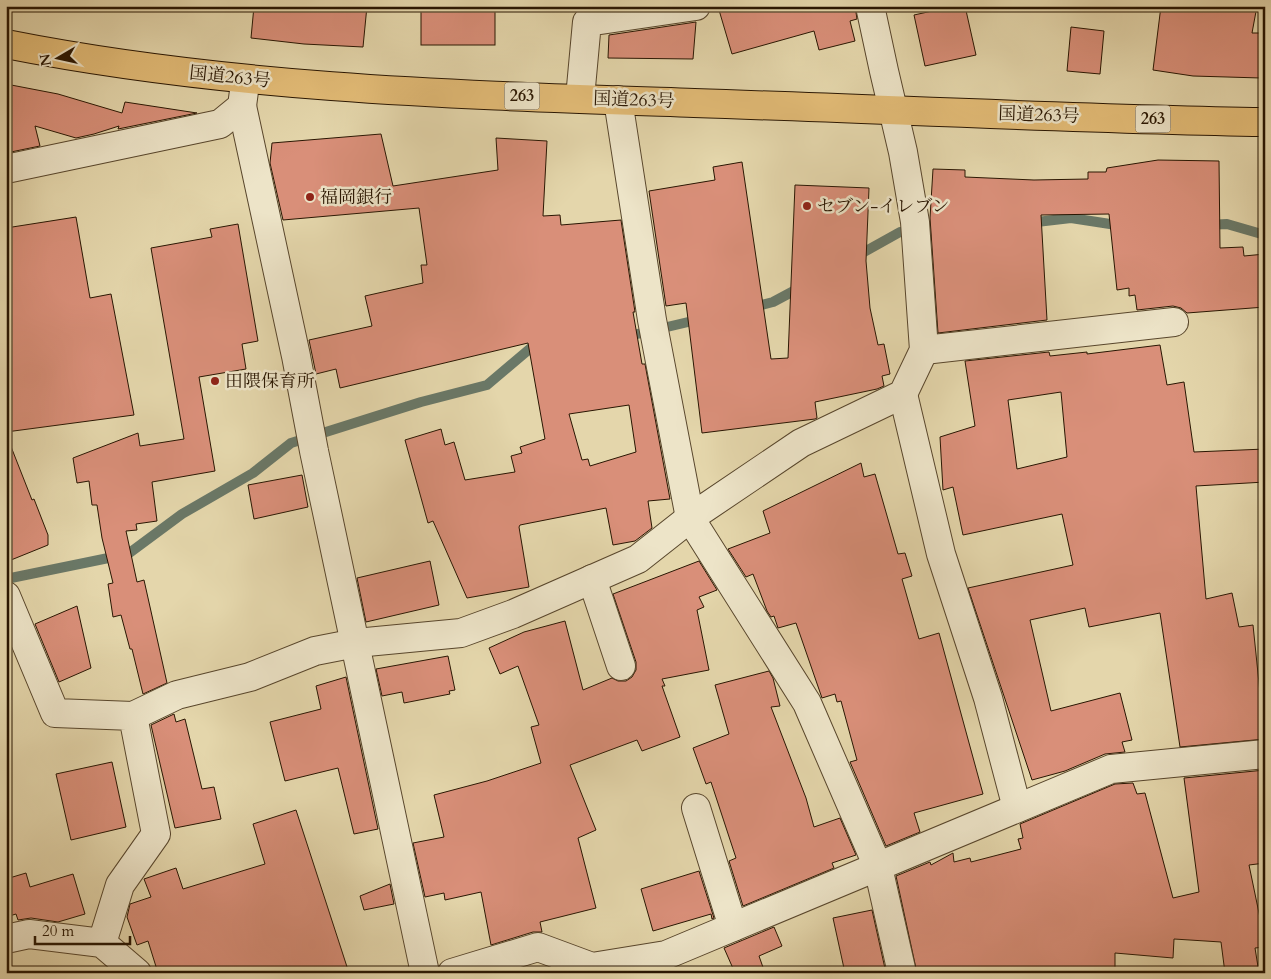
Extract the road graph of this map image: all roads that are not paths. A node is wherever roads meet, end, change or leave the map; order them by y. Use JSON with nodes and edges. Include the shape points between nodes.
{"nodes":[{"id":1,"x":696,"y":6,"type":"edge"},
{"id":2,"x":870,"y":6,"type":"edge"},
{"id":3,"x":6,"y":44,"type":"edge"},
{"id":4,"x":246,"y":80,"type":"junction"},
{"id":5,"x":580,"y":98,"type":"junction"},
{"id":6,"x":618,"y":100,"type":"junction"},
{"id":7,"x":242,"y":106,"type":"junction"},
{"id":8,"x":893,"y":110,"type":"junction"},
{"id":9,"x":1265,"y":122,"type":"edge"},
{"id":10,"x":6,"y":170,"type":"edge"},
{"id":11,"x":1174,"y":322,"type":"dead end"},
{"id":12,"x":924,"y":350,"type":"junction"},
{"id":13,"x":902,"y":394,"type":"junction"},
{"id":14,"x":690,"y":518,"type":"junction"},
{"id":15,"x":592,"y":579,"type":"junction"},
{"id":16,"x":7,"y":599,"type":"edge"},
{"id":17,"x":356,"y":643,"type":"junction"},
{"id":18,"x":621,"y":666,"type":"dead end"},
{"id":19,"x":133,"y":716,"type":"junction"},
{"id":20,"x":1265,"y":754,"type":"edge"},
{"id":21,"x":696,"y":808,"type":"dead end"},
{"id":22,"x":1017,"y":808,"type":"junction"},
{"id":23,"x":878,"y":867,"type":"junction"},
{"id":24,"x":733,"y":927,"type":"junction"},
{"id":25,"x":6,"y":939,"type":"edge"},
{"id":26,"x":102,"y":943,"type":"junction"},
{"id":27,"x":593,"y":970,"type":"edge"},
{"id":28,"x":137,"y":973,"type":"edge"},
{"id":29,"x":425,"y":973,"type":"edge"},
{"id":30,"x":452,"y":973,"type":"edge"},
{"id":31,"x":902,"y":973,"type":"edge"}],
"edges":[{"from":1,"to":5,"type":"street","via":[[587,22]]},
{"from":2,"to":8,"type":"street"},
{"from":3,"to":4,"type":"highway","name":"国道263号","number":"263","via":[[132,66]]},
{"from":4,"to":5,"type":"highway","name":"国道263号","number":"263","via":[[420,92]]},
{"from":4,"to":7,"type":"street"},
{"from":5,"to":6,"type":"highway","name":"国道263号","number":"263"},
{"from":6,"to":8,"type":"highway","name":"国道263号","number":"263"},
{"from":6,"to":14,"type":"street","via":[[654,332]]},
{"from":7,"to":10,"type":"street","via":[[220,124]]},
{"from":7,"to":17,"type":"street"},
{"from":8,"to":9,"type":"highway","name":"国道263号","number":"263"},
{"from":8,"to":12,"type":"street","via":[[916,231]]},
{"from":11,"to":12,"type":"street"},
{"from":12,"to":13,"type":"street"},
{"from":13,"to":14,"type":"street","via":[[801,443]]},
{"from":13,"to":22,"type":"street","via":[[941,554],[988,698]]},
{"from":14,"to":15,"type":"street","via":[[638,559]]},
{"from":14,"to":23,"type":"street","via":[[807,703]]},
{"from":15,"to":17,"type":"street","via":[[461,633]]},
{"from":15,"to":18,"type":"street"},
{"from":16,"to":19,"type":"street","via":[[55,713]]},
{"from":17,"to":19,"type":"street","via":[[315,651],[250,677],[177,695]]},
{"from":17,"to":29,"type":"street"},
{"from":19,"to":26,"type":"street","via":[[156,834],[120,885]]},
{"from":20,"to":22,"type":"street","via":[[1111,769]]},
{"from":21,"to":24,"type":"street"},
{"from":22,"to":23,"type":"street"},
{"from":23,"to":24,"type":"street"},
{"from":23,"to":31,"type":"street"},
{"from":24,"to":27,"type":"street","via":[[666,955]]},
{"from":25,"to":26,"type":"street","via":[[30,934]]},
{"from":26,"to":28,"type":"street"},
{"from":27,"to":30,"type":"street","via":[[538,947]]}]}
